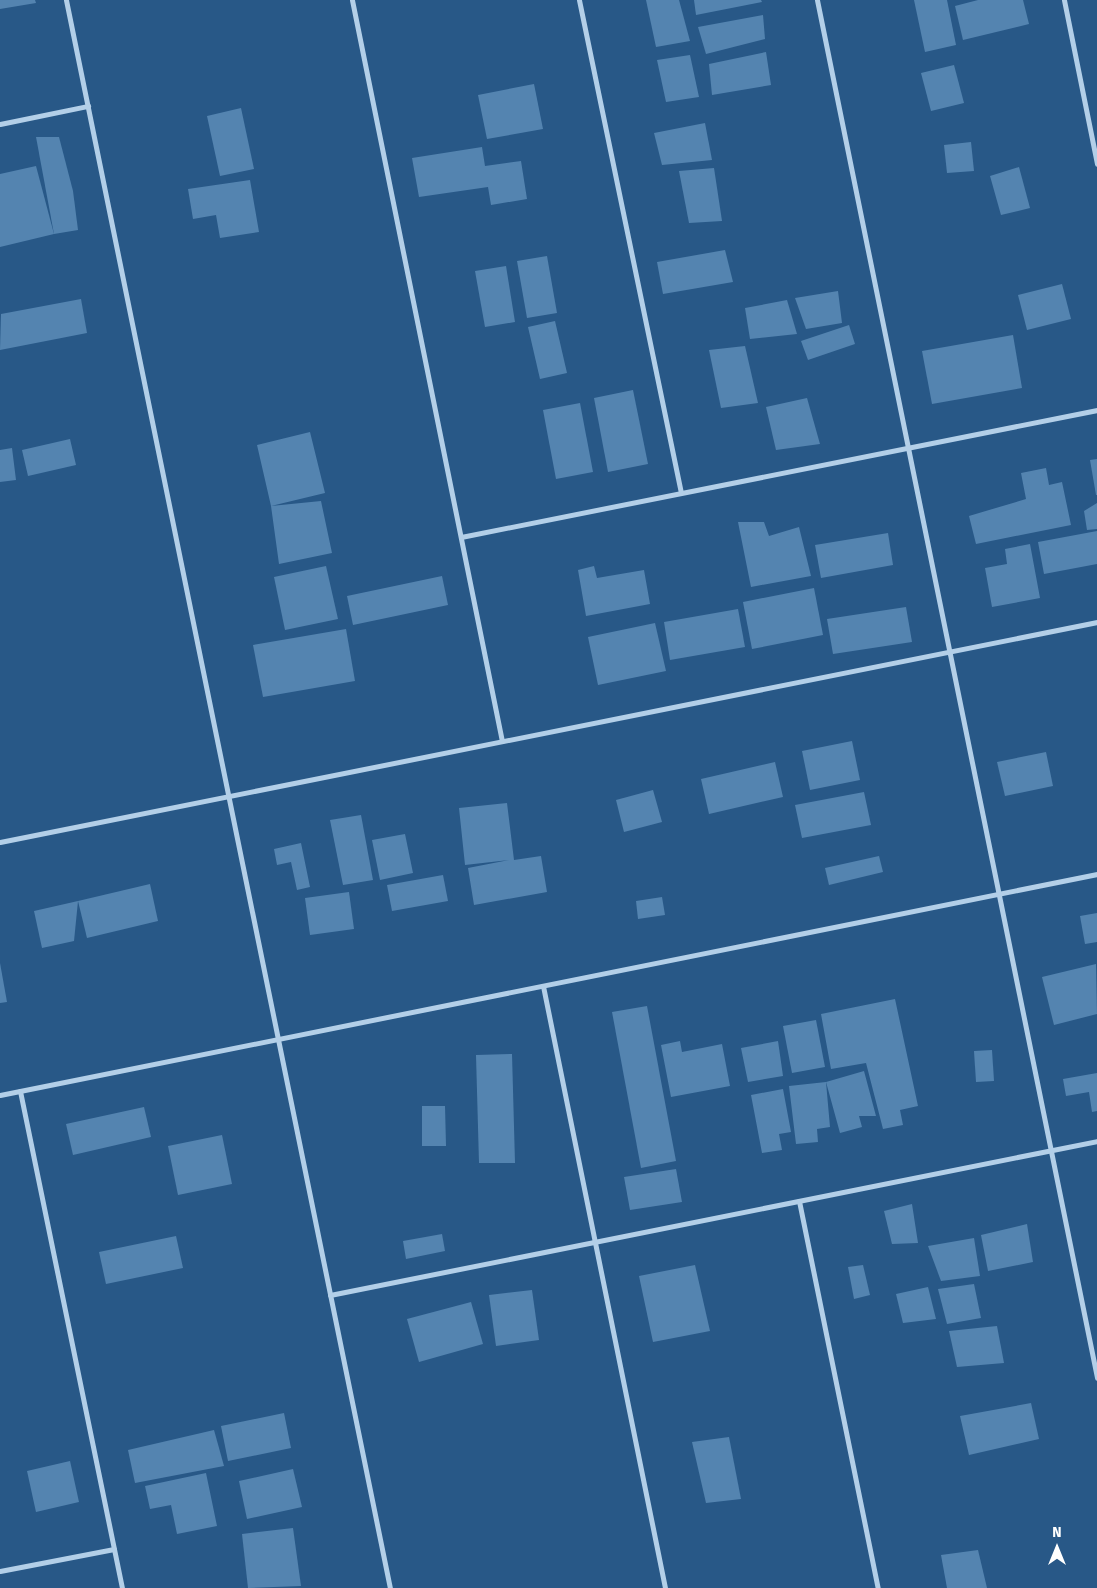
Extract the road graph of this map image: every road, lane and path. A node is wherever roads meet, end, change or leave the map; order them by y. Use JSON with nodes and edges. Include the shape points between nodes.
{"nodes":[{"id":1,"x":66,"y":0,"type":"edge"},
{"id":2,"x":352,"y":0,"type":"edge"},
{"id":3,"x":579,"y":0,"type":"edge"},
{"id":4,"x":817,"y":0,"type":"edge"},
{"id":5,"x":1064,"y":0,"type":"edge"},
{"id":6,"x":88,"y":106,"type":"junction"},
{"id":7,"x":0,"y":124,"type":"edge"},
{"id":8,"x":1097,"y":164,"type":"edge"},
{"id":9,"x":1097,"y":410,"type":"edge"},
{"id":10,"x":908,"y":448,"type":"junction"},
{"id":11,"x":681,"y":493,"type":"junction"},
{"id":12,"x":461,"y":537,"type":"junction"},
{"id":13,"x":1097,"y":622,"type":"edge"},
{"id":14,"x":949,"y":651,"type":"junction"},
{"id":15,"x":502,"y":741,"type":"junction"},
{"id":16,"x":229,"y":796,"type":"junction"},
{"id":17,"x":0,"y":842,"type":"edge"},
{"id":18,"x":1097,"y":874,"type":"edge"},
{"id":19,"x":998,"y":894,"type":"junction"},
{"id":20,"x":543,"y":986,"type":"junction"},
{"id":21,"x":278,"y":1039,"type":"junction"},
{"id":22,"x":20,"y":1091,"type":"junction"},
{"id":23,"x":0,"y":1095,"type":"edge"},
{"id":24,"x":1097,"y":1141,"type":"edge"},
{"id":25,"x":1051,"y":1150,"type":"junction"},
{"id":26,"x":799,"y":1201,"type":"junction"},
{"id":27,"x":594,"y":1241,"type":"junction"},
{"id":28,"x":330,"y":1295,"type":"junction"},
{"id":29,"x":1097,"y":1378,"type":"edge"},
{"id":30,"x":114,"y":1549,"type":"junction"},
{"id":31,"x":0,"y":1571,"type":"edge"},
{"id":32,"x":122,"y":1588,"type":"edge"},
{"id":33,"x":390,"y":1588,"type":"edge"},
{"id":34,"x":665,"y":1588,"type":"edge"},
{"id":35,"x":878,"y":1588,"type":"edge"}],
"edges":[{"from":1,"to":6,"type":"street"},
{"from":2,"to":12,"type":"street"},
{"from":3,"to":11,"type":"street"},
{"from":4,"to":10,"type":"street"},
{"from":5,"to":8,"type":"street"},
{"from":6,"to":7,"type":"street"},
{"from":6,"to":16,"type":"street"},
{"from":9,"to":10,"type":"street"},
{"from":10,"to":11,"type":"street"},
{"from":10,"to":14,"type":"street"},
{"from":11,"to":12,"type":"street"},
{"from":12,"to":15,"type":"street"},
{"from":13,"to":14,"type":"street"},
{"from":14,"to":15,"type":"street"},
{"from":14,"to":19,"type":"street"},
{"from":15,"to":16,"type":"street"},
{"from":16,"to":17,"type":"street"},
{"from":16,"to":21,"type":"street"},
{"from":18,"to":19,"type":"street"},
{"from":19,"to":20,"type":"street"},
{"from":19,"to":25,"type":"street"},
{"from":20,"to":21,"type":"street"},
{"from":20,"to":27,"type":"street"},
{"from":21,"to":22,"type":"street"},
{"from":21,"to":28,"type":"street"},
{"from":22,"to":23,"type":"street"},
{"from":22,"to":30,"type":"street"},
{"from":24,"to":25,"type":"street"},
{"from":25,"to":26,"type":"street"},
{"from":25,"to":29,"type":"street"},
{"from":26,"to":27,"type":"street"},
{"from":26,"to":35,"type":"street"},
{"from":27,"to":28,"type":"street"},
{"from":27,"to":34,"type":"street"},
{"from":28,"to":33,"type":"street"},
{"from":30,"to":31,"type":"street"},
{"from":30,"to":32,"type":"street"}]}
